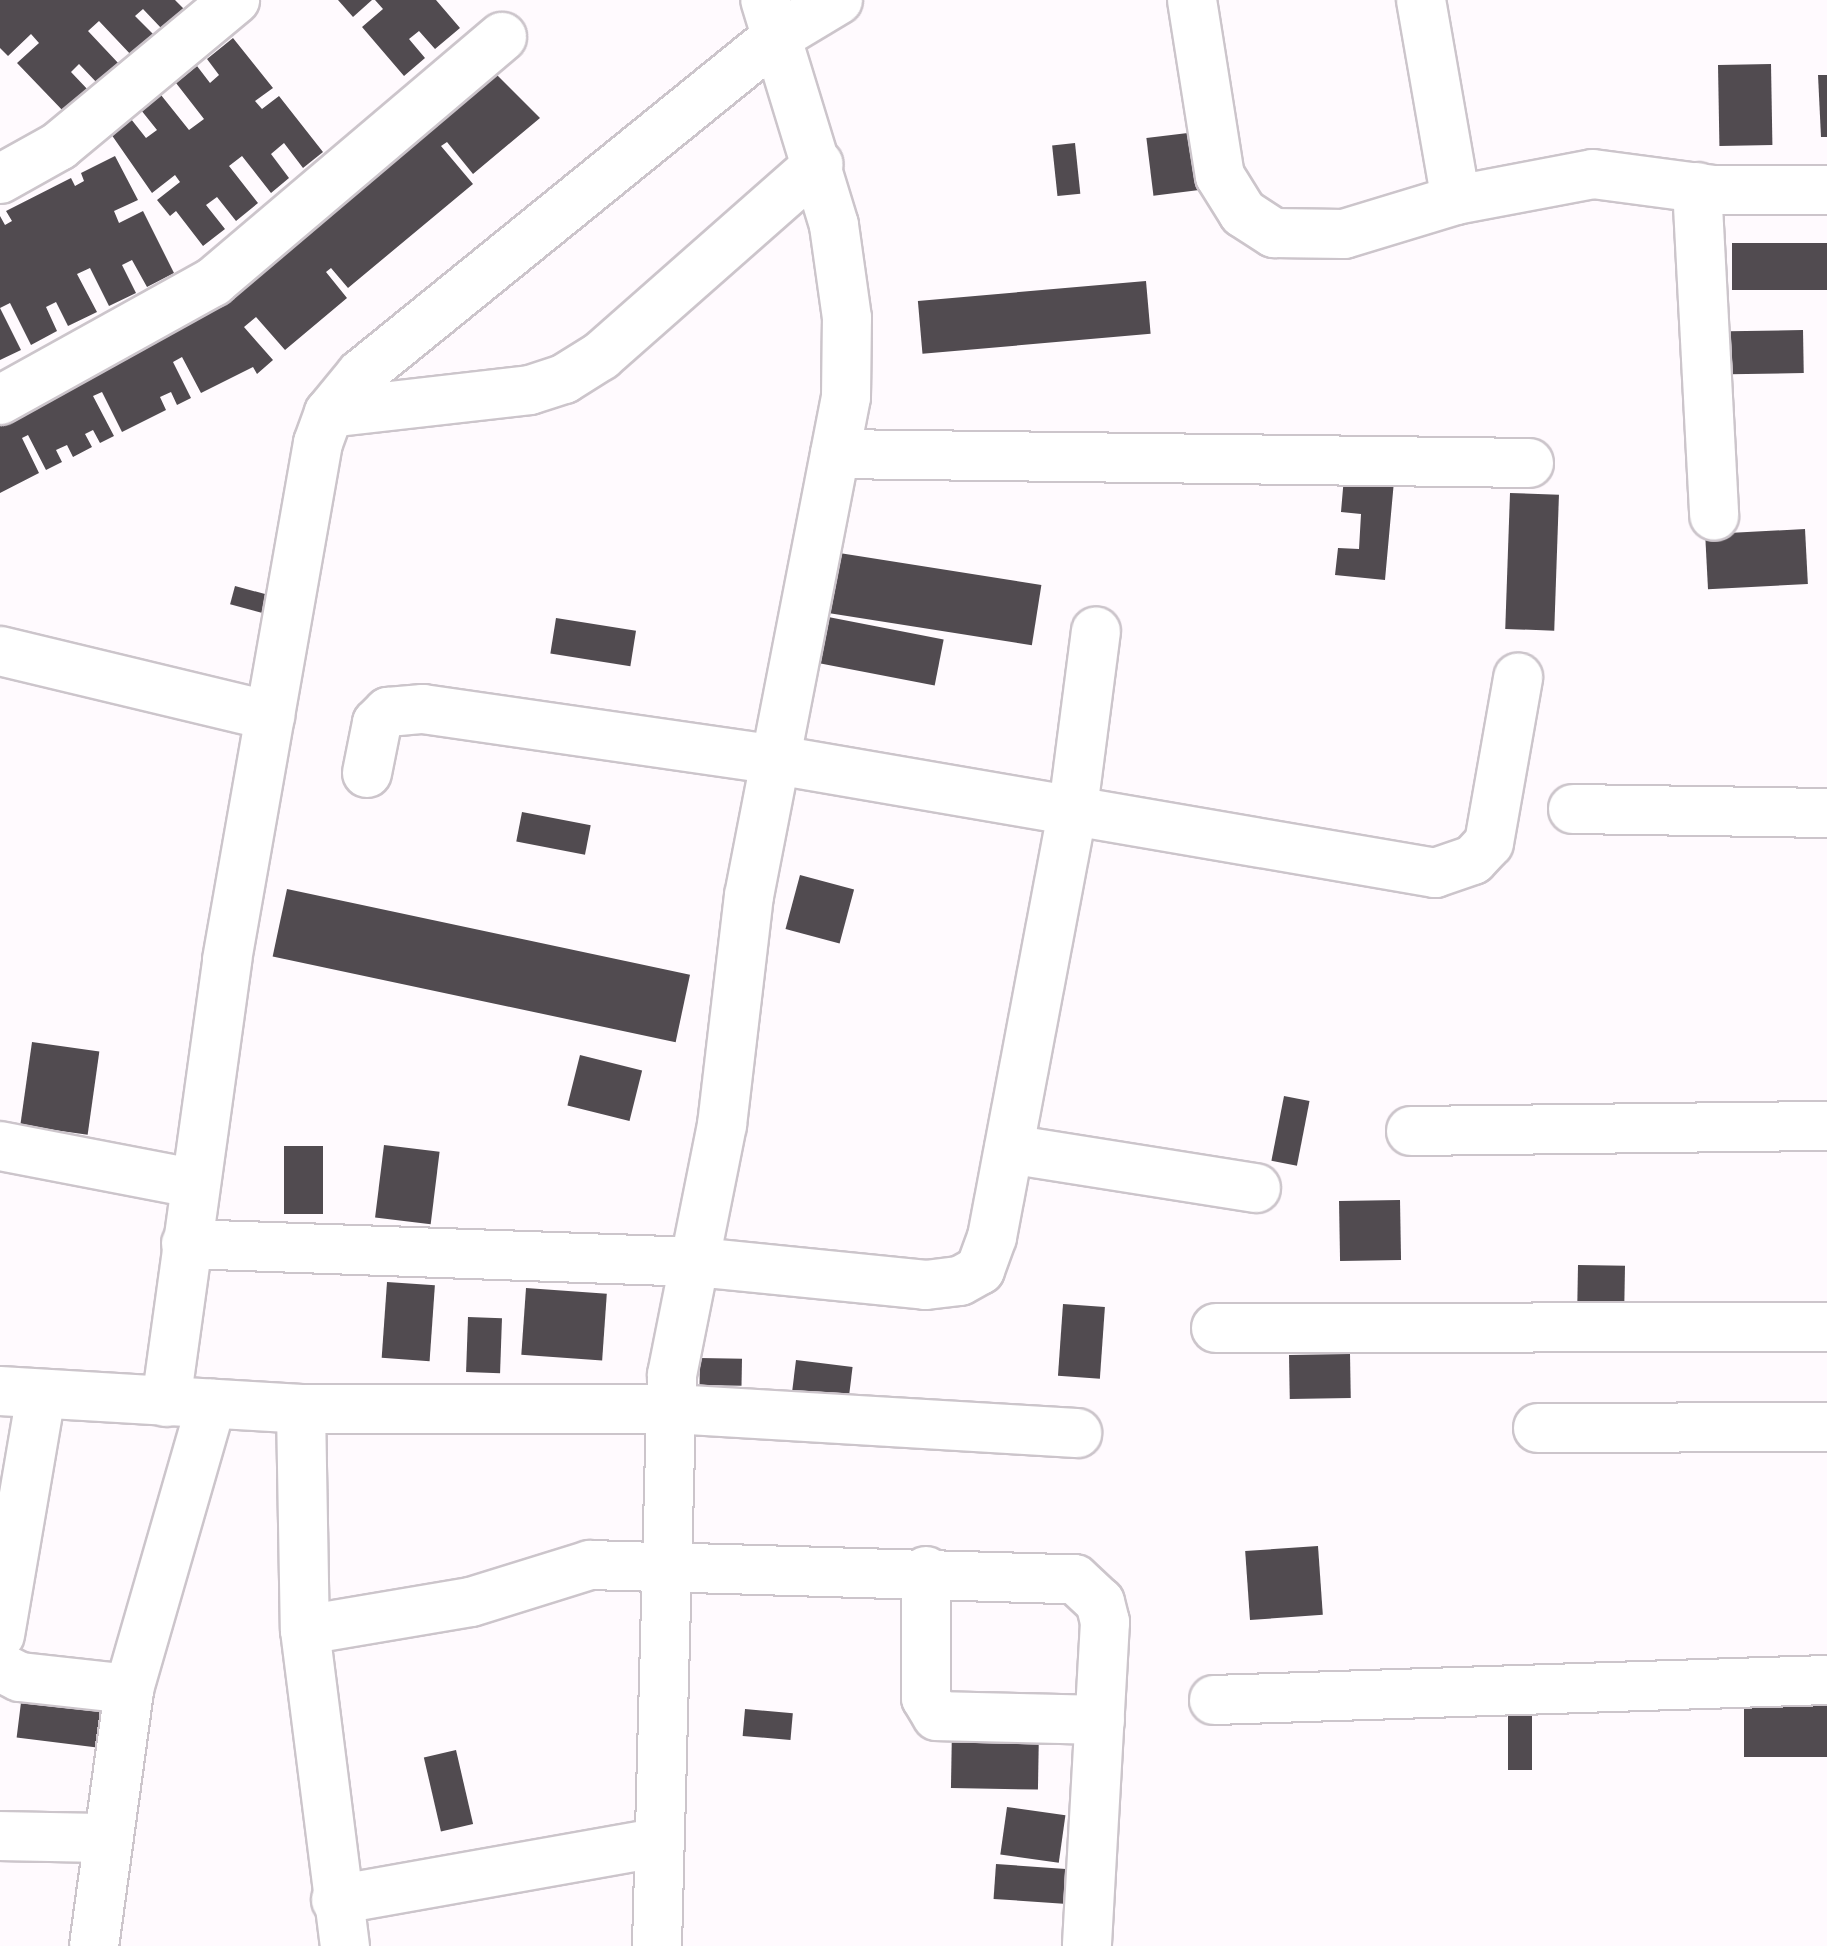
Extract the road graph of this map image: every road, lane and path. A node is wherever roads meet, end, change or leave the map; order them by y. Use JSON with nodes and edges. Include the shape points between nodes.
{"nodes":[{"id":1,"x":235,"y":0,"type":"edge"},
{"id":2,"x":838,"y":0,"type":"edge"},
{"id":3,"x":1192,"y":0,"type":"edge"},
{"id":4,"x":1421,"y":0,"type":"edge"},
{"id":5,"x":771,"y":18,"type":"edge"},
{"id":6,"x":502,"y":37,"type":"dead end"},
{"id":7,"x":819,"y":164,"type":"junction"},
{"id":8,"x":0,"y":179,"type":"edge"},
{"id":9,"x":1697,"y":186,"type":"junction"},
{"id":10,"x":1827,"y":190,"type":"edge"},
{"id":11,"x":1456,"y":200,"type":"junction"},
{"id":12,"x":0,"y":400,"type":"edge"},
{"id":13,"x":329,"y":413,"type":"junction"},
{"id":14,"x":835,"y":454,"type":"junction"},
{"id":15,"x":1529,"y":462,"type":"dead end"},
{"id":16,"x":1714,"y":516,"type":"dead end"},
{"id":17,"x":1096,"y":631,"type":"dead end"},
{"id":18,"x":0,"y":651,"type":"edge"},
{"id":19,"x":1518,"y":678,"type":"dead end"},
{"id":20,"x":270,"y":716,"type":"junction"},
{"id":21,"x":777,"y":760,"type":"junction"},
{"id":22,"x":367,"y":773,"type":"dead end"},
{"id":23,"x":1073,"y":808,"type":"junction"},
{"id":24,"x":1572,"y":809,"type":"dead end"},
{"id":25,"x":1827,"y":812,"type":"edge"},
{"id":26,"x":1827,"y":1126,"type":"edge"},
{"id":27,"x":1411,"y":1131,"type":"dead end"},
{"id":28,"x":0,"y":1146,"type":"edge"},
{"id":29,"x":1009,"y":1149,"type":"junction"},
{"id":30,"x":193,"y":1184,"type":"junction"},
{"id":31,"x":1256,"y":1188,"type":"dead end"},
{"id":32,"x":186,"y":1244,"type":"junction"},
{"id":33,"x":698,"y":1262,"type":"junction"},
{"id":34,"x":1827,"y":1327,"type":"edge"},
{"id":35,"x":1216,"y":1328,"type":"dead end"},
{"id":36,"x":20,"y":1392,"type":"edge"},
{"id":37,"x":188,"y":1403,"type":"junction"},
{"id":38,"x":671,"y":1409,"type":"junction"},
{"id":39,"x":301,"y":1410,"type":"junction"},
{"id":40,"x":1827,"y":1427,"type":"edge"},
{"id":41,"x":1538,"y":1428,"type":"dead end"},
{"id":42,"x":1077,"y":1433,"type":"dead end"},
{"id":43,"x":665,"y":1565,"type":"junction"},
{"id":44,"x":926,"y":1571,"type":"junction"},
{"id":45,"x":305,"y":1630,"type":"junction"},
{"id":46,"x":0,"y":1634,"type":"edge"},
{"id":47,"x":0,"y":1667,"type":"edge"},
{"id":48,"x":1827,"y":1680,"type":"edge"},
{"id":49,"x":129,"y":1689,"type":"junction"},
{"id":50,"x":1214,"y":1700,"type":"dead end"},
{"id":51,"x":1100,"y":1720,"type":"junction"},
{"id":52,"x":0,"y":1836,"type":"edge"},
{"id":53,"x":104,"y":1838,"type":"junction"},
{"id":54,"x":657,"y":1843,"type":"junction"},
{"id":55,"x":336,"y":1900,"type":"junction"},
{"id":56,"x":94,"y":1946,"type":"edge"},
{"id":57,"x":345,"y":1946,"type":"edge"},
{"id":58,"x":657,"y":1946,"type":"edge"},
{"id":59,"x":1087,"y":1946,"type":"edge"}],
"edges":[{"from":1,"to":8,"type":"street","via":[[70,138]]},
{"from":2,"to":5,"type":"street"},
{"from":3,"to":11,"type":"street","via":[[1220,176],[1243,213],[1274,233],[1306,238],[1344,234]]},
{"from":4,"to":11,"type":"street"},
{"from":5,"to":7,"type":"street"},
{"from":5,"to":13,"type":"street","via":[[360,374]]},
{"from":6,"to":12,"type":"street","via":[[213,282]]},
{"from":7,"to":13,"type":"street","via":[[602,356],[564,379],[530,390]]},
{"from":7,"to":14,"type":"street","via":[[847,318],[846,397]]},
{"from":9,"to":10,"type":"street"},
{"from":9,"to":11,"type":"street","via":[[1593,174]]},
{"from":9,"to":16,"type":"street"},
{"from":13,"to":20,"type":"street","via":[[318,443]]},
{"from":14,"to":15,"type":"street"},
{"from":14,"to":21,"type":"street"},
{"from":17,"to":23,"type":"street"},
{"from":18,"to":20,"type":"street"},
{"from":19,"to":23,"type":"street","via":[[1489,843],[1456,869],[1435,873]]},
{"from":20,"to":30,"type":"street"},
{"from":21,"to":22,"type":"street","via":[[403,709],[377,724]]},
{"from":21,"to":23,"type":"street"},
{"from":21,"to":33,"type":"street","via":[[749,896]]},
{"from":23,"to":29,"type":"street"},
{"from":24,"to":25,"type":"street"},
{"from":26,"to":27,"type":"street"},
{"from":28,"to":30,"type":"street"},
{"from":29,"to":31,"type":"street"},
{"from":29,"to":33,"type":"street","via":[[980,1270],[960,1281],[926,1284]]},
{"from":30,"to":32,"type":"street"},
{"from":32,"to":33,"type":"street"},
{"from":32,"to":37,"type":"street"},
{"from":33,"to":38,"type":"street","via":[[672,1375]]},
{"from":34,"to":35,"type":"street"},
{"from":36,"to":37,"type":"street"},
{"from":36,"to":46,"type":"street"},
{"from":37,"to":39,"type":"street"},
{"from":37,"to":49,"type":"street"},
{"from":38,"to":39,"type":"street"},
{"from":38,"to":42,"type":"street"},
{"from":38,"to":43,"type":"street"},
{"from":39,"to":45,"type":"street"},
{"from":40,"to":41,"type":"street"},
{"from":43,"to":44,"type":"street"},
{"from":43,"to":45,"type":"street","via":[[566,1568],[471,1602]]},
{"from":43,"to":54,"type":"street"},
{"from":44,"to":51,"type":"street","via":[[1056,1574],[1088,1588],[1105,1622]]},
{"from":44,"to":51,"type":"street","via":[[926,1698],[936,1716]]},
{"from":45,"to":55,"type":"street"},
{"from":47,"to":49,"type":"street","via":[[20,1677]]},
{"from":48,"to":50,"type":"street"},
{"from":49,"to":53,"type":"street"},
{"from":51,"to":59,"type":"street"},
{"from":52,"to":53,"type":"street"},
{"from":53,"to":56,"type":"street"},
{"from":54,"to":55,"type":"street"},
{"from":54,"to":58,"type":"street"},
{"from":55,"to":57,"type":"street"}]}
